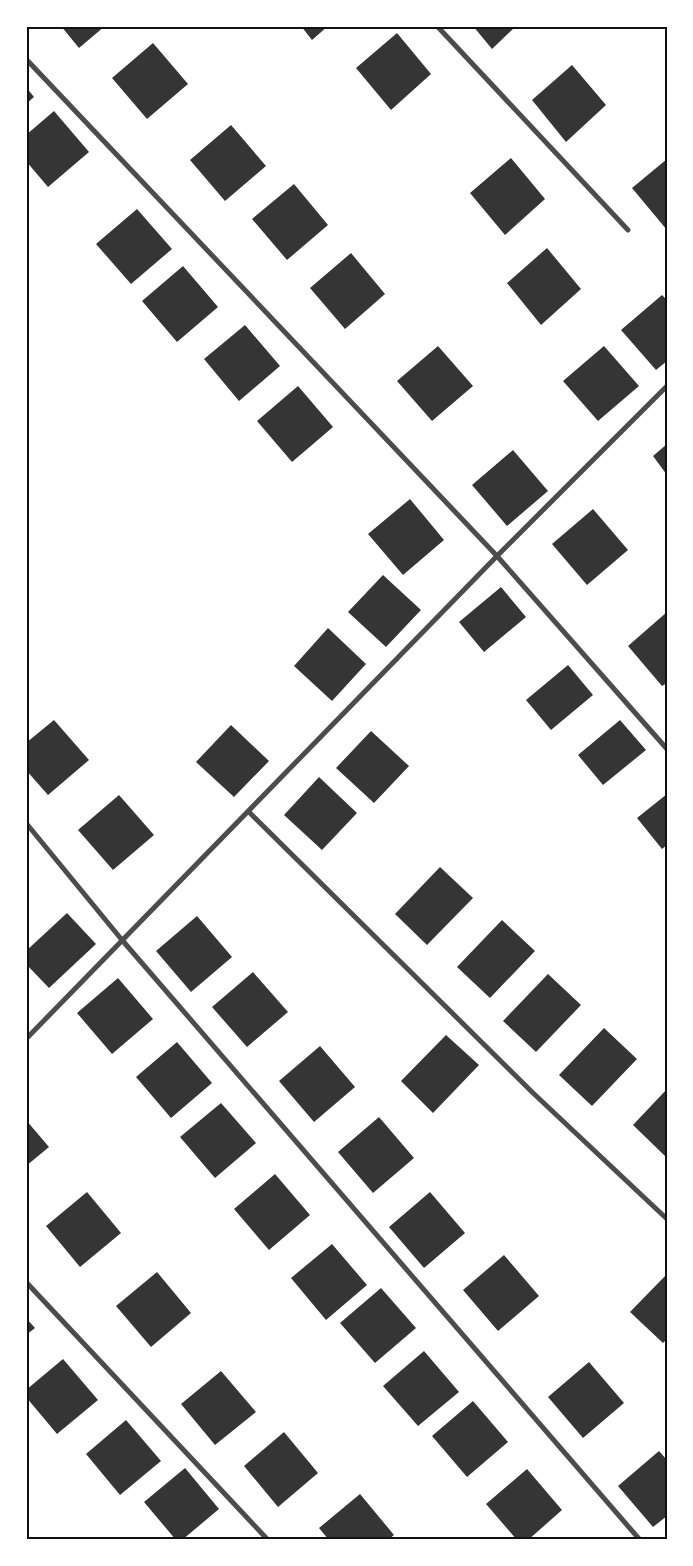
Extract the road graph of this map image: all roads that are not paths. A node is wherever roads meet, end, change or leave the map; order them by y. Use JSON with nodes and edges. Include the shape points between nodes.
{"nodes":[{"id":1,"x":437,"y":26,"type":"edge"},
{"id":2,"x":26,"y":59,"type":"edge"},
{"id":3,"x":628,"y":230,"type":"dead end"},
{"id":4,"x":667,"y":386,"type":"edge"},
{"id":5,"x":497,"y":556,"type":"junction"},
{"id":6,"x":667,"y":750,"type":"edge"},
{"id":7,"x":249,"y":812,"type":"junction"},
{"id":8,"x":26,"y":823,"type":"edge"},
{"id":9,"x":122,"y":940,"type":"junction"},
{"id":10,"x":26,"y":1039,"type":"edge"},
{"id":11,"x":667,"y":1218,"type":"edge"},
{"id":12,"x":26,"y":1282,"type":"edge"},
{"id":13,"x":268,"y":1540,"type":"edge"},
{"id":14,"x":640,"y":1540,"type":"edge"}],
"edges":[{"from":1,"to":3,"type":"street"},
{"from":2,"to":5,"type":"street"},
{"from":4,"to":5,"type":"street"},
{"from":5,"to":6,"type":"street"},
{"from":5,"to":7,"type":"street"},
{"from":7,"to":9,"type":"street"},
{"from":7,"to":11,"type":"street","via":[[532,1092]]},
{"from":8,"to":9,"type":"street"},
{"from":9,"to":10,"type":"street"},
{"from":9,"to":14,"type":"street"},
{"from":12,"to":13,"type":"street"}]}
